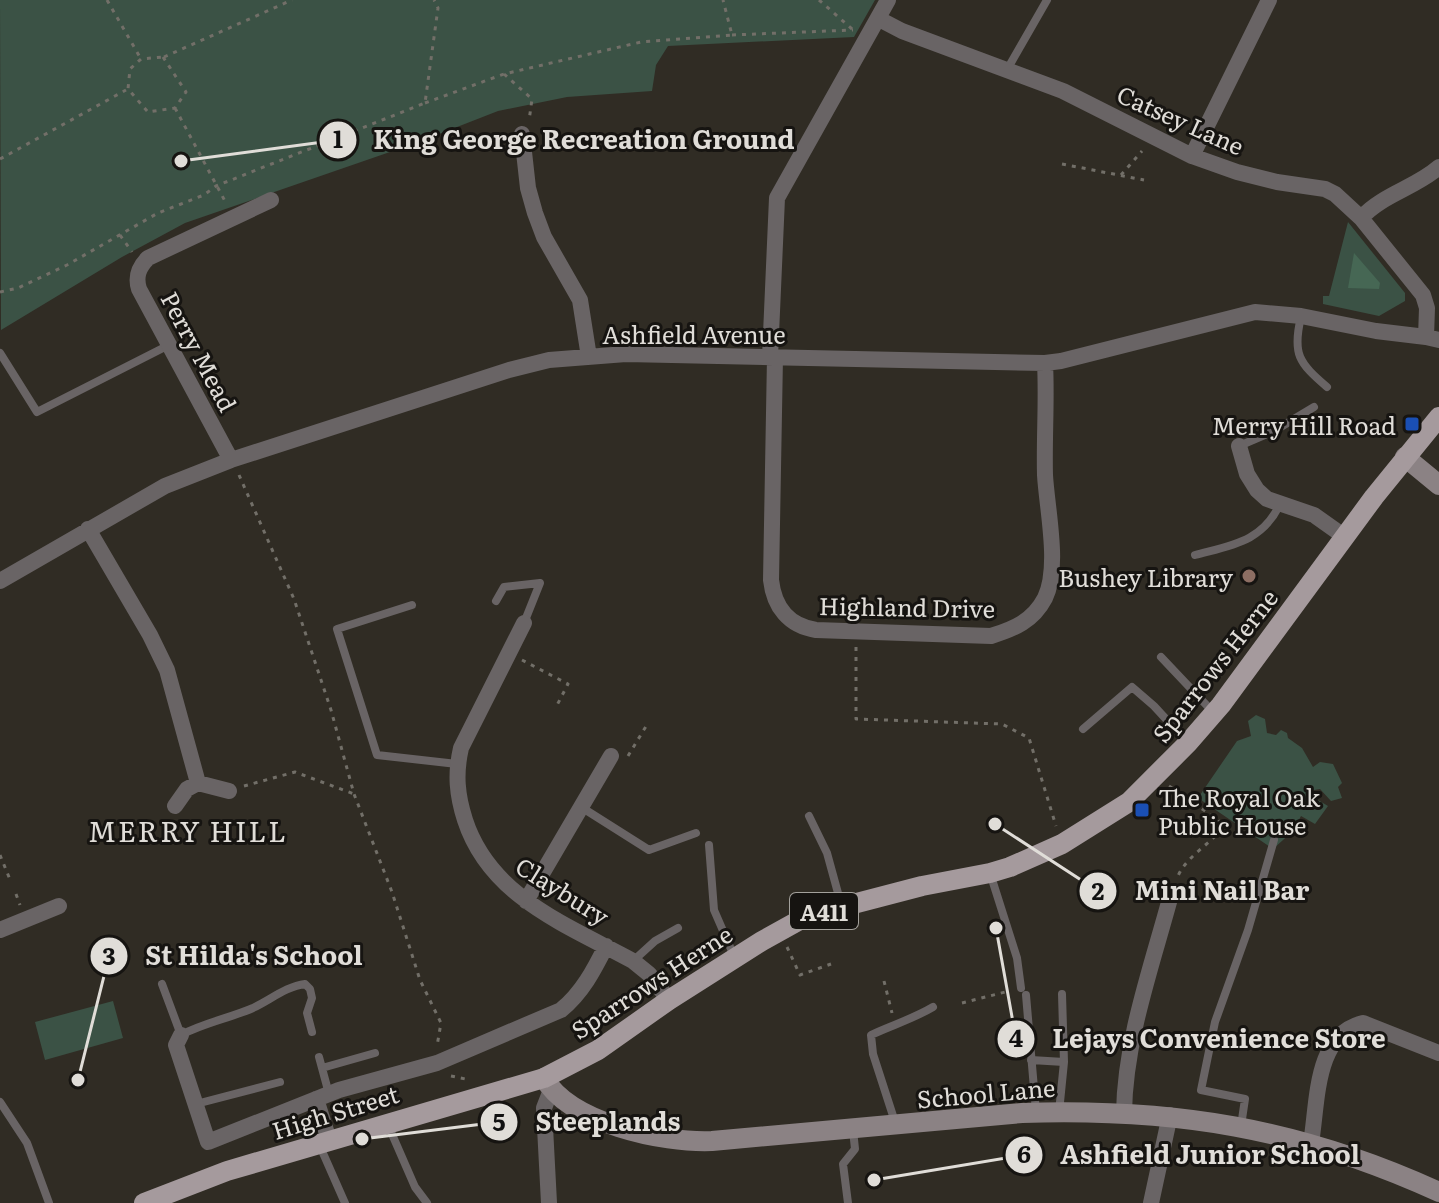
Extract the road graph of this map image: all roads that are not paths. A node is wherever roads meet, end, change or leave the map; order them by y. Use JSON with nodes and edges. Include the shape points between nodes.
{"nodes":[{"id":1,"x":888,"y":0,"type":"edge"},
{"id":2,"x":1047,"y":0,"type":"edge"},
{"id":3,"x":1269,"y":0,"type":"edge"},
{"id":4,"x":879,"y":19,"type":"junction"},
{"id":5,"x":1008,"y":68,"type":"junction"},
{"id":6,"x":522,"y":134,"type":"road end"},
{"id":7,"x":1192,"y":156,"type":"junction"},
{"id":8,"x":1438,"y":169,"type":"edge"},
{"id":9,"x":271,"y":200,"type":"dead end"},
{"id":10,"x":1361,"y":218,"type":"junction"},
{"id":11,"x":1301,"y":316,"type":"junction"},
{"id":12,"x":1432,"y":339,"type":"edge"},
{"id":13,"x":169,"y":345,"type":"junction"},
{"id":14,"x":0,"y":353,"type":"edge"},
{"id":15,"x":589,"y":357,"type":"junction"},
{"id":16,"x":773,"y":357,"type":"junction"},
{"id":17,"x":1045,"y":363,"type":"junction"},
{"id":18,"x":1327,"y":387,"type":"dead end"},
{"id":19,"x":1314,"y":407,"type":"dead end"},
{"id":20,"x":1439,"y":417,"type":"edge"},
{"id":21,"x":1239,"y":446,"type":"joint"},
{"id":22,"x":1405,"y":457,"type":"junction"},
{"id":23,"x":231,"y":460,"type":"junction"},
{"id":24,"x":1439,"y":485,"type":"edge"},
{"id":25,"x":1280,"y":504,"type":"junction"},
{"id":26,"x":88,"y":529,"type":"junction"},
{"id":27,"x":1345,"y":537,"type":"junction"},
{"id":28,"x":1195,"y":555,"type":"dead end"},
{"id":29,"x":0,"y":581,"type":"edge"},
{"id":30,"x":496,"y":601,"type":"dead end"},
{"id":31,"x":412,"y":605,"type":"dead end"},
{"id":32,"x":524,"y":623,"type":"joint"},
{"id":33,"x":1161,"y":657,"type":"dead end"},
{"id":34,"x":1214,"y":713,"type":"junction"},
{"id":35,"x":1083,"y":729,"type":"dead end"},
{"id":36,"x":1188,"y":743,"type":"junction"},
{"id":37,"x":611,"y":756,"type":"road end"},
{"id":38,"x":457,"y":764,"type":"junction"},
{"id":39,"x":198,"y":783,"type":"junction"},
{"id":40,"x":229,"y":791,"type":"road end"},
{"id":41,"x":175,"y":806,"type":"dead end"},
{"id":42,"x":581,"y":807,"type":"junction"},
{"id":43,"x":809,"y":816,"type":"dead end"},
{"id":44,"x":696,"y":833,"type":"dead end"},
{"id":45,"x":1274,"y":840,"type":"dead end"},
{"id":46,"x":709,"y":845,"type":"dead end"},
{"id":47,"x":990,"y":873,"type":"junction"},
{"id":48,"x":1172,"y":891,"type":"road end"},
{"id":49,"x":526,"y":901,"type":"junction"},
{"id":50,"x":841,"y":905,"type":"junction"},
{"id":51,"x":59,"y":906,"type":"dead end"},
{"id":52,"x":678,"y":928,"type":"dead end"},
{"id":53,"x":0,"y":930,"type":"edge"},
{"id":54,"x":606,"y":946,"type":"junction"},
{"id":55,"x":735,"y":958,"type":"junction"},
{"id":56,"x":633,"y":961,"type":"junction"},
{"id":57,"x":162,"y":984,"type":"dead end"},
{"id":58,"x":1062,"y":994,"type":"dead end"},
{"id":59,"x":669,"y":1000,"type":"junction"},
{"id":60,"x":933,"y":1007,"type":"dead end"},
{"id":61,"x":312,"y":1032,"type":"dead end"},
{"id":62,"x":181,"y":1035,"type":"junction"},
{"id":63,"x":375,"y":1053,"type":"dead end"},
{"id":64,"x":1439,"y":1053,"type":"edge"},
{"id":65,"x":319,"y":1057,"type":"dead end"},
{"id":66,"x":1031,"y":1060,"type":"junction"},
{"id":67,"x":1064,"y":1062,"type":"junction"},
{"id":68,"x":322,"y":1068,"type":"junction"},
{"id":69,"x":280,"y":1082,"type":"dead end"},
{"id":70,"x":547,"y":1084,"type":"junction"},
{"id":71,"x":322,"y":1096,"type":"junction"},
{"id":72,"x":0,"y":1102,"type":"edge"},
{"id":73,"x":196,"y":1104,"type":"junction"},
{"id":74,"x":1059,"y":1112,"type":"junction"},
{"id":75,"x":1036,"y":1113,"type":"junction"},
{"id":76,"x":1124,"y":1113,"type":"junction"},
{"id":77,"x":1170,"y":1115,"type":"junction"},
{"id":78,"x":386,"y":1123,"type":"junction"},
{"id":79,"x":896,"y":1126,"type":"junction"},
{"id":80,"x":1241,"y":1127,"type":"junction"},
{"id":81,"x":853,"y":1130,"type":"junction"},
{"id":82,"x":324,"y":1142,"type":"junction"},
{"id":83,"x":1311,"y":1143,"type":"junction"},
{"id":84,"x":1439,"y":1192,"type":"edge"},
{"id":85,"x":183,"y":1196,"type":"edge"},
{"id":86,"x":49,"y":1203,"type":"edge"},
{"id":87,"x":144,"y":1203,"type":"edge"},
{"id":88,"x":345,"y":1203,"type":"edge"},
{"id":89,"x":427,"y":1203,"type":"edge"},
{"id":90,"x":549,"y":1203,"type":"edge"},
{"id":91,"x":848,"y":1203,"type":"edge"},
{"id":92,"x":1151,"y":1203,"type":"edge"}],
"edges":[{"from":1,"to":4,"type":"street","name":"Highland Drive"},
{"from":2,"to":5,"type":"lane"},
{"from":3,"to":7,"type":"street"},
{"from":4,"to":5,"type":"street","name":"Catsey Lane"},
{"from":4,"to":16,"type":"street","name":"Highland Drive","via":[[860,34],[777,198]]},
{"from":5,"to":7,"type":"street","name":"Catsey Lane"},
{"from":6,"to":15,"type":"street","via":[[535,213],[580,300]]},
{"from":7,"to":10,"type":"street","name":"Catsey Lane","via":[[1277,182],[1325,189]]},
{"from":8,"to":10,"type":"street","via":[[1380,200]]},
{"from":9,"to":13,"type":"street","name":"Perry Mead","via":[[142,265],[139,289]]},
{"from":10,"to":12,"type":"street","name":"Catsey Lane","via":[[1423,295]]},
{"from":11,"to":12,"type":"street","name":"Ashfield Avenue"},
{"from":11,"to":17,"type":"street","name":"Ashfield Avenue","via":[[1255,312]]},
{"from":11,"to":18,"type":"lane","via":[[1296,349],[1308,371]]},
{"from":13,"to":14,"type":"lane","via":[[37,412]]},
{"from":13,"to":23,"type":"street","name":"Perry Mead"},
{"from":15,"to":16,"type":"street","name":"Ashfield Avenue"},
{"from":15,"to":23,"type":"street","name":"Ashfield Avenue","via":[[509,370]]},
{"from":16,"to":17,"type":"street","name":"Ashfield Avenue"},
{"from":16,"to":17,"type":"street","name":"Highland Drive","via":[[772,592],[784,615],[806,629],[991,636],[1014,629],[1036,613],[1050,582]]},
{"from":19,"to":21,"type":"lane"},
{"from":20,"to":22,"type":"main road","name":"Sparrows Herne","number":"A411"},
{"from":21,"to":25,"type":"street","via":[[1257,490]]},
{"from":22,"to":24,"type":"street"},
{"from":22,"to":27,"type":"main road","name":"Sparrows Herne","number":"A411"},
{"from":23,"to":26,"type":"street","name":"Ashfield Avenue","via":[[165,486]]},
{"from":25,"to":27,"type":"street","via":[[1314,515]]},
{"from":25,"to":28,"type":"lane","via":[[1261,532]]},
{"from":26,"to":29,"type":"street","name":"Ashfield Avenue"},
{"from":26,"to":39,"type":"street","via":[[167,670]]},
{"from":27,"to":34,"type":"main road","name":"Sparrows Herne","number":"A411"},
{"from":30,"to":32,"type":"lane","via":[[504,587],[540,583]]},
{"from":31,"to":38,"type":"lane","via":[[337,629],[377,755]]},
{"from":32,"to":38,"type":"street","name":"Claybury"},
{"from":33,"to":34,"type":"lane"},
{"from":34,"to":36,"type":"main road","name":"Sparrows Herne","number":"A411"},
{"from":35,"to":36,"type":"lane","via":[[1132,687]]},
{"from":36,"to":47,"type":"main road","name":"Sparrows Herne","number":"A411","via":[[1129,802],[1062,844]]},
{"from":37,"to":42,"type":"street"},
{"from":38,"to":49,"type":"street","name":"Claybury","via":[[458,796],[474,846],[504,885]]},
{"from":39,"to":40,"type":"street"},
{"from":39,"to":41,"type":"street"},
{"from":42,"to":44,"type":"lane","via":[[649,850]]},
{"from":42,"to":49,"type":"street"},
{"from":43,"to":50,"type":"lane","via":[[827,853]]},
{"from":45,"to":80,"type":"lane","via":[[1215,1022],[1201,1090],[1245,1099]]},
{"from":46,"to":55,"type":"lane","via":[[714,910]]},
{"from":47,"to":50,"type":"main road","name":"Sparrows Herne","number":"A411"},
{"from":47,"to":66,"type":"lane","via":[[1017,958]]},
{"from":48,"to":76,"type":"street","via":[[1129,1053]]},
{"from":49,"to":54,"type":"street","name":"Claybury"},
{"from":50,"to":55,"type":"main road","name":"Sparrows Herne","number":"A411","via":[[807,916]]},
{"from":51,"to":53,"type":"street"},
{"from":52,"to":56,"type":"lane"},
{"from":54,"to":56,"type":"street","name":"Claybury"},
{"from":54,"to":71,"type":"street","via":[[574,1000],[561,1010],[437,1063]]},
{"from":55,"to":59,"type":"main road","name":"Sparrows Herne","number":"A411"},
{"from":56,"to":59,"type":"street","name":"Claybury"},
{"from":57,"to":62,"type":"lane"},
{"from":58,"to":67,"type":"lane"},
{"from":59,"to":70,"type":"main road","name":"Sparrows Herne","number":"A411"},
{"from":60,"to":79,"type":"lane","via":[[871,1035]]},
{"from":61,"to":62,"type":"lane","via":[[307,1013],[312,998],[305,984]]},
{"from":62,"to":73,"type":"street","via":[[176,1045]]},
{"from":63,"to":68,"type":"lane"},
{"from":64,"to":83,"type":"street","via":[[1363,1023],[1343,1029],[1322,1069]]},
{"from":65,"to":68,"type":"lane"},
{"from":66,"to":67,"type":"lane"},
{"from":66,"to":75,"type":"lane"},
{"from":67,"to":74,"type":"lane"},
{"from":68,"to":71,"type":"lane"},
{"from":69,"to":73,"type":"lane"},
{"from":70,"to":78,"type":"main road","name":"High Street","number":"A411"},
{"from":70,"to":81,"type":"street","name":"School Lane","via":[[585,1112],[621,1129],[665,1140]]},
{"from":70,"to":90,"type":"street"},
{"from":71,"to":73,"type":"street","via":[[208,1142]]},
{"from":71,"to":82,"type":"street"},
{"from":72,"to":86,"type":"lane","via":[[27,1143]]},
{"from":74,"to":75,"type":"street","name":"School Lane"},
{"from":74,"to":76,"type":"street","name":"School Lane"},
{"from":75,"to":79,"type":"street","name":"School Lane"},
{"from":76,"to":77,"type":"street","name":"School Lane"},
{"from":77,"to":80,"type":"street","name":"School Lane"},
{"from":77,"to":92,"type":"street"},
{"from":78,"to":82,"type":"main road","name":"High Street","number":"A411"},
{"from":78,"to":89,"type":"lane"},
{"from":79,"to":81,"type":"street","name":"School Lane"},
{"from":80,"to":83,"type":"street","name":"School Lane"},
{"from":81,"to":91,"type":"lane","via":[[855,1149],[843,1164]]},
{"from":82,"to":85,"type":"main road","name":"High Street","number":"A411","via":[[227,1171]]},
{"from":82,"to":88,"type":"lane"},
{"from":83,"to":84,"type":"street","name":"School Lane"},
{"from":85,"to":87,"type":"main road","name":"High Street","number":"A411"}]}
